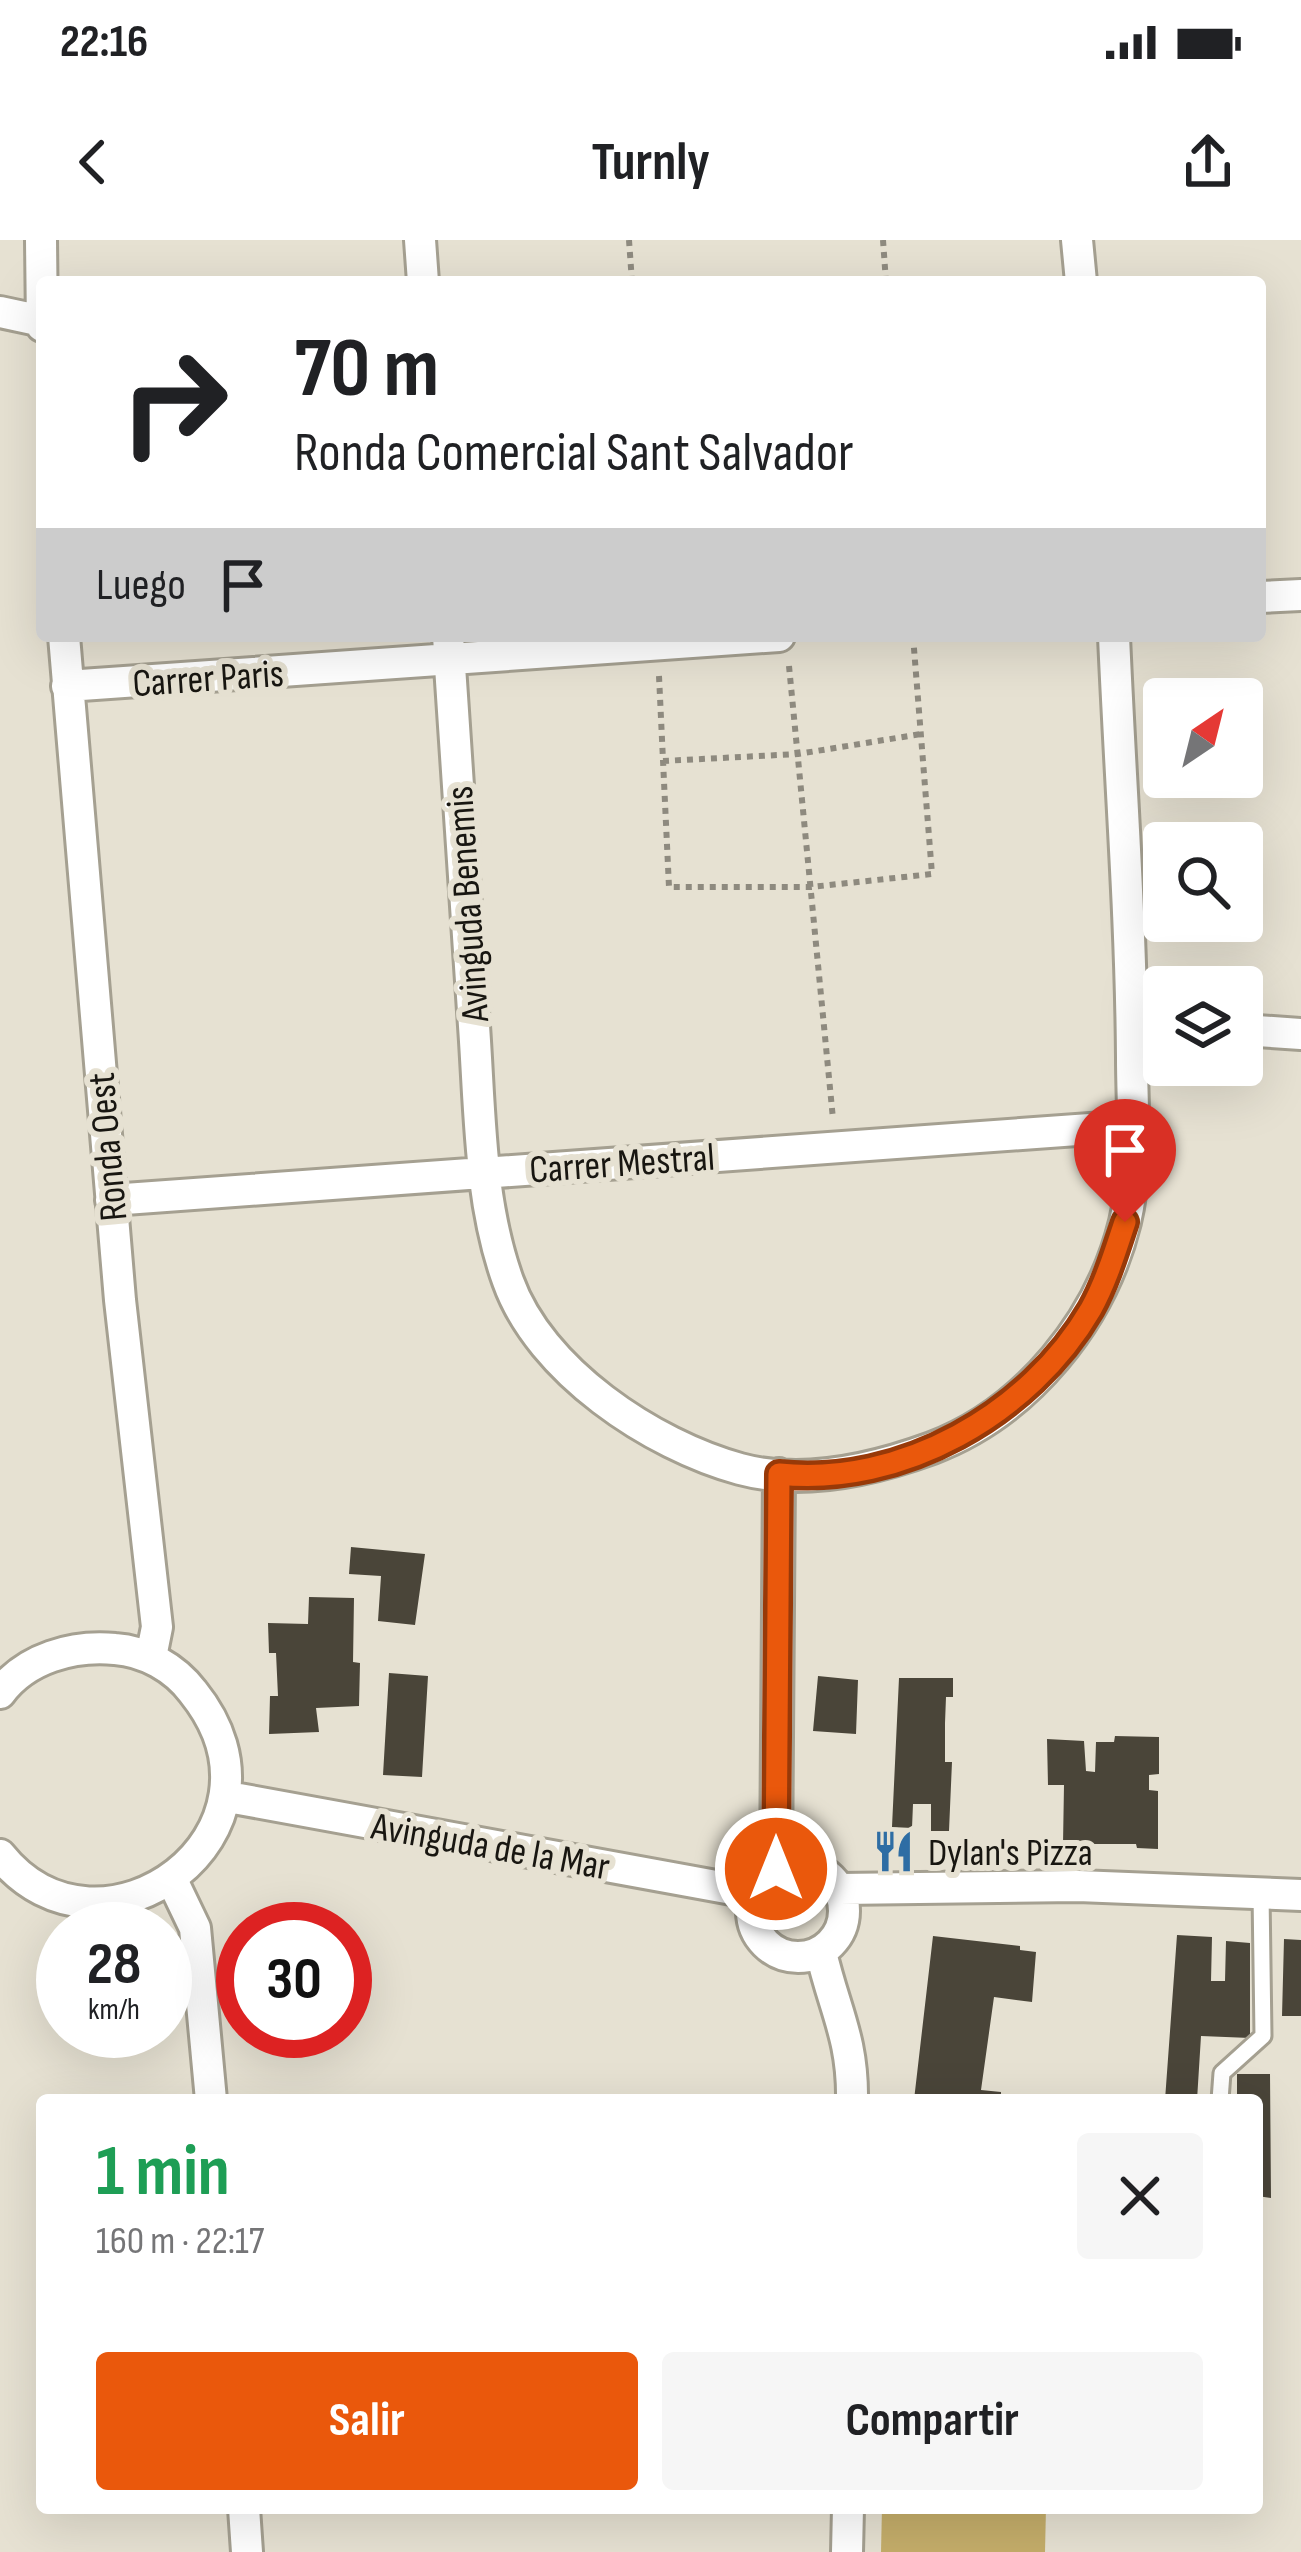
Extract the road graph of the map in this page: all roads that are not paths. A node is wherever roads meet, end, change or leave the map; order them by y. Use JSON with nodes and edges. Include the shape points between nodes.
{"nodes":[{"id":1,"x":41,"y":240,"type":"edge"},
{"id":2,"x":420,"y":240,"type":"edge"},
{"id":3,"x":1077,"y":240,"type":"edge"},
{"id":4,"x":41,"y":276,"type":"edge"},
{"id":5,"x":423,"y":276,"type":"edge"},
{"id":6,"x":1080,"y":276,"type":"edge"},
{"id":7,"x":0,"y":312,"type":"edge"},
{"id":8,"x":36,"y":321,"type":"edge"},
{"id":9,"x":1301,"y":595,"type":"edge"},
{"id":10,"x":1266,"y":597,"type":"edge"},
{"id":11,"x":64,"y":642,"type":"edge"},
{"id":12,"x":1114,"y":642,"type":"edge"},
{"id":13,"x":784,"y":648,"type":"edge"},
{"id":14,"x":449,"y":649,"type":"edge"},
{"id":15,"x":68,"y":686,"type":"junction"},
{"id":16,"x":1132,"y":1023,"type":"junction"},
{"id":17,"x":1143,"y":1024,"type":"edge"},
{"id":18,"x":1263,"y":1031,"type":"edge"},
{"id":19,"x":1301,"y":1034,"type":"edge"},
{"id":20,"x":1132,"y":1126,"type":"junction"},
{"id":21,"x":484,"y":1172,"type":"junction"},
{"id":22,"x":111,"y":1200,"type":"junction"},
{"id":23,"x":779,"y":1474,"type":"junction"},
{"id":24,"x":151,"y":1657,"type":"junction"},
{"id":25,"x":0,"y":1693,"type":"edge"},
{"id":26,"x":228,"y":1798,"type":"junction"},
{"id":27,"x":0,"y":1855,"type":"edge"},
{"id":28,"x":776,"y":1869,"type":"junction"},
{"id":29,"x":172,"y":1880,"type":"junction"},
{"id":30,"x":840,"y":1889,"type":"junction"},
{"id":31,"x":754,"y":1893,"type":"junction"},
{"id":32,"x":1261,"y":1893,"type":"junction"},
{"id":33,"x":1301,"y":1895,"type":"edge"},
{"id":34,"x":821,"y":1952,"type":"junction"},
{"id":35,"x":210,"y":2094,"type":"edge"},
{"id":36,"x":852,"y":2094,"type":"edge"},
{"id":37,"x":1220,"y":2094,"type":"edge"},
{"id":38,"x":244,"y":2514,"type":"edge"},
{"id":39,"x":848,"y":2514,"type":"edge"},
{"id":40,"x":247,"y":2552,"type":"edge"},
{"id":41,"x":847,"y":2552,"type":"edge"}],
"edges":[{"from":1,"to":4,"type":"street"},
{"from":2,"to":5,"type":"street"},
{"from":3,"to":6,"type":"street"},
{"from":7,"to":8,"type":"street"},
{"from":9,"to":10,"type":"street"},
{"from":11,"to":15,"type":"street","name":"Ronda Oest"},
{"from":12,"to":16,"type":"street","name":"Avinguda Benemis"},
{"from":13,"to":14,"type":"street","name":"Carrer Paris"},
{"from":14,"to":15,"type":"street","name":"Carrer Paris"},
{"from":14,"to":21,"type":"street","name":"Avinguda Benemis"},
{"from":15,"to":22,"type":"street","name":"Ronda Oest"},
{"from":16,"to":17,"type":"street"},
{"from":16,"to":20,"type":"street","name":"Avinguda Benemis"},
{"from":18,"to":19,"type":"street"},
{"from":20,"to":21,"type":"street","name":"Carrer Mestral"},
{"from":20,"to":23,"type":"street","name":"Avinguda Benemis","via":[[1134,1172],[1110,1267],[1041,1375],[960,1436],[928,1449],[844,1473]]},
{"from":21,"to":22,"type":"street","name":"Carrer Mestral"},
{"from":21,"to":23,"type":"street","name":"Avinguda Benemis","via":[[508,1284],[586,1388],[659,1438],[747,1471]]},
{"from":22,"to":24,"type":"street","name":"Ronda Oest","via":[[157,1627]]},
{"from":23,"to":28,"type":"street"},
{"from":24,"to":25,"type":"street","via":[[79,1648],[40,1660]]},
{"from":24,"to":26,"type":"street","via":[[207,1709],[221,1740]]},
{"from":26,"to":29,"type":"street","via":[[202,1848]]},
{"from":26,"to":31,"type":"street","name":"Avinguda de la Mar"},
{"from":27,"to":29,"type":"street","via":[[49,1893],[90,1903],[133,1898]]},
{"from":28,"to":30,"type":"street","via":[[816,1868]]},
{"from":28,"to":31,"type":"street"},
{"from":29,"to":35,"type":"street","via":[[195,1928]]},
{"from":30,"to":32,"type":"street"},
{"from":30,"to":34,"type":"street","via":[[844,1922]]},
{"from":31,"to":34,"type":"street","via":[[753,1925],[772,1950]]},
{"from":32,"to":33,"type":"street"},
{"from":32,"to":37,"type":"lane","via":[[1264,2036],[1222,2073]]},
{"from":34,"to":36,"type":"street","via":[[848,2034]]},
{"from":38,"to":40,"type":"street"},
{"from":39,"to":41,"type":"street"}]}
